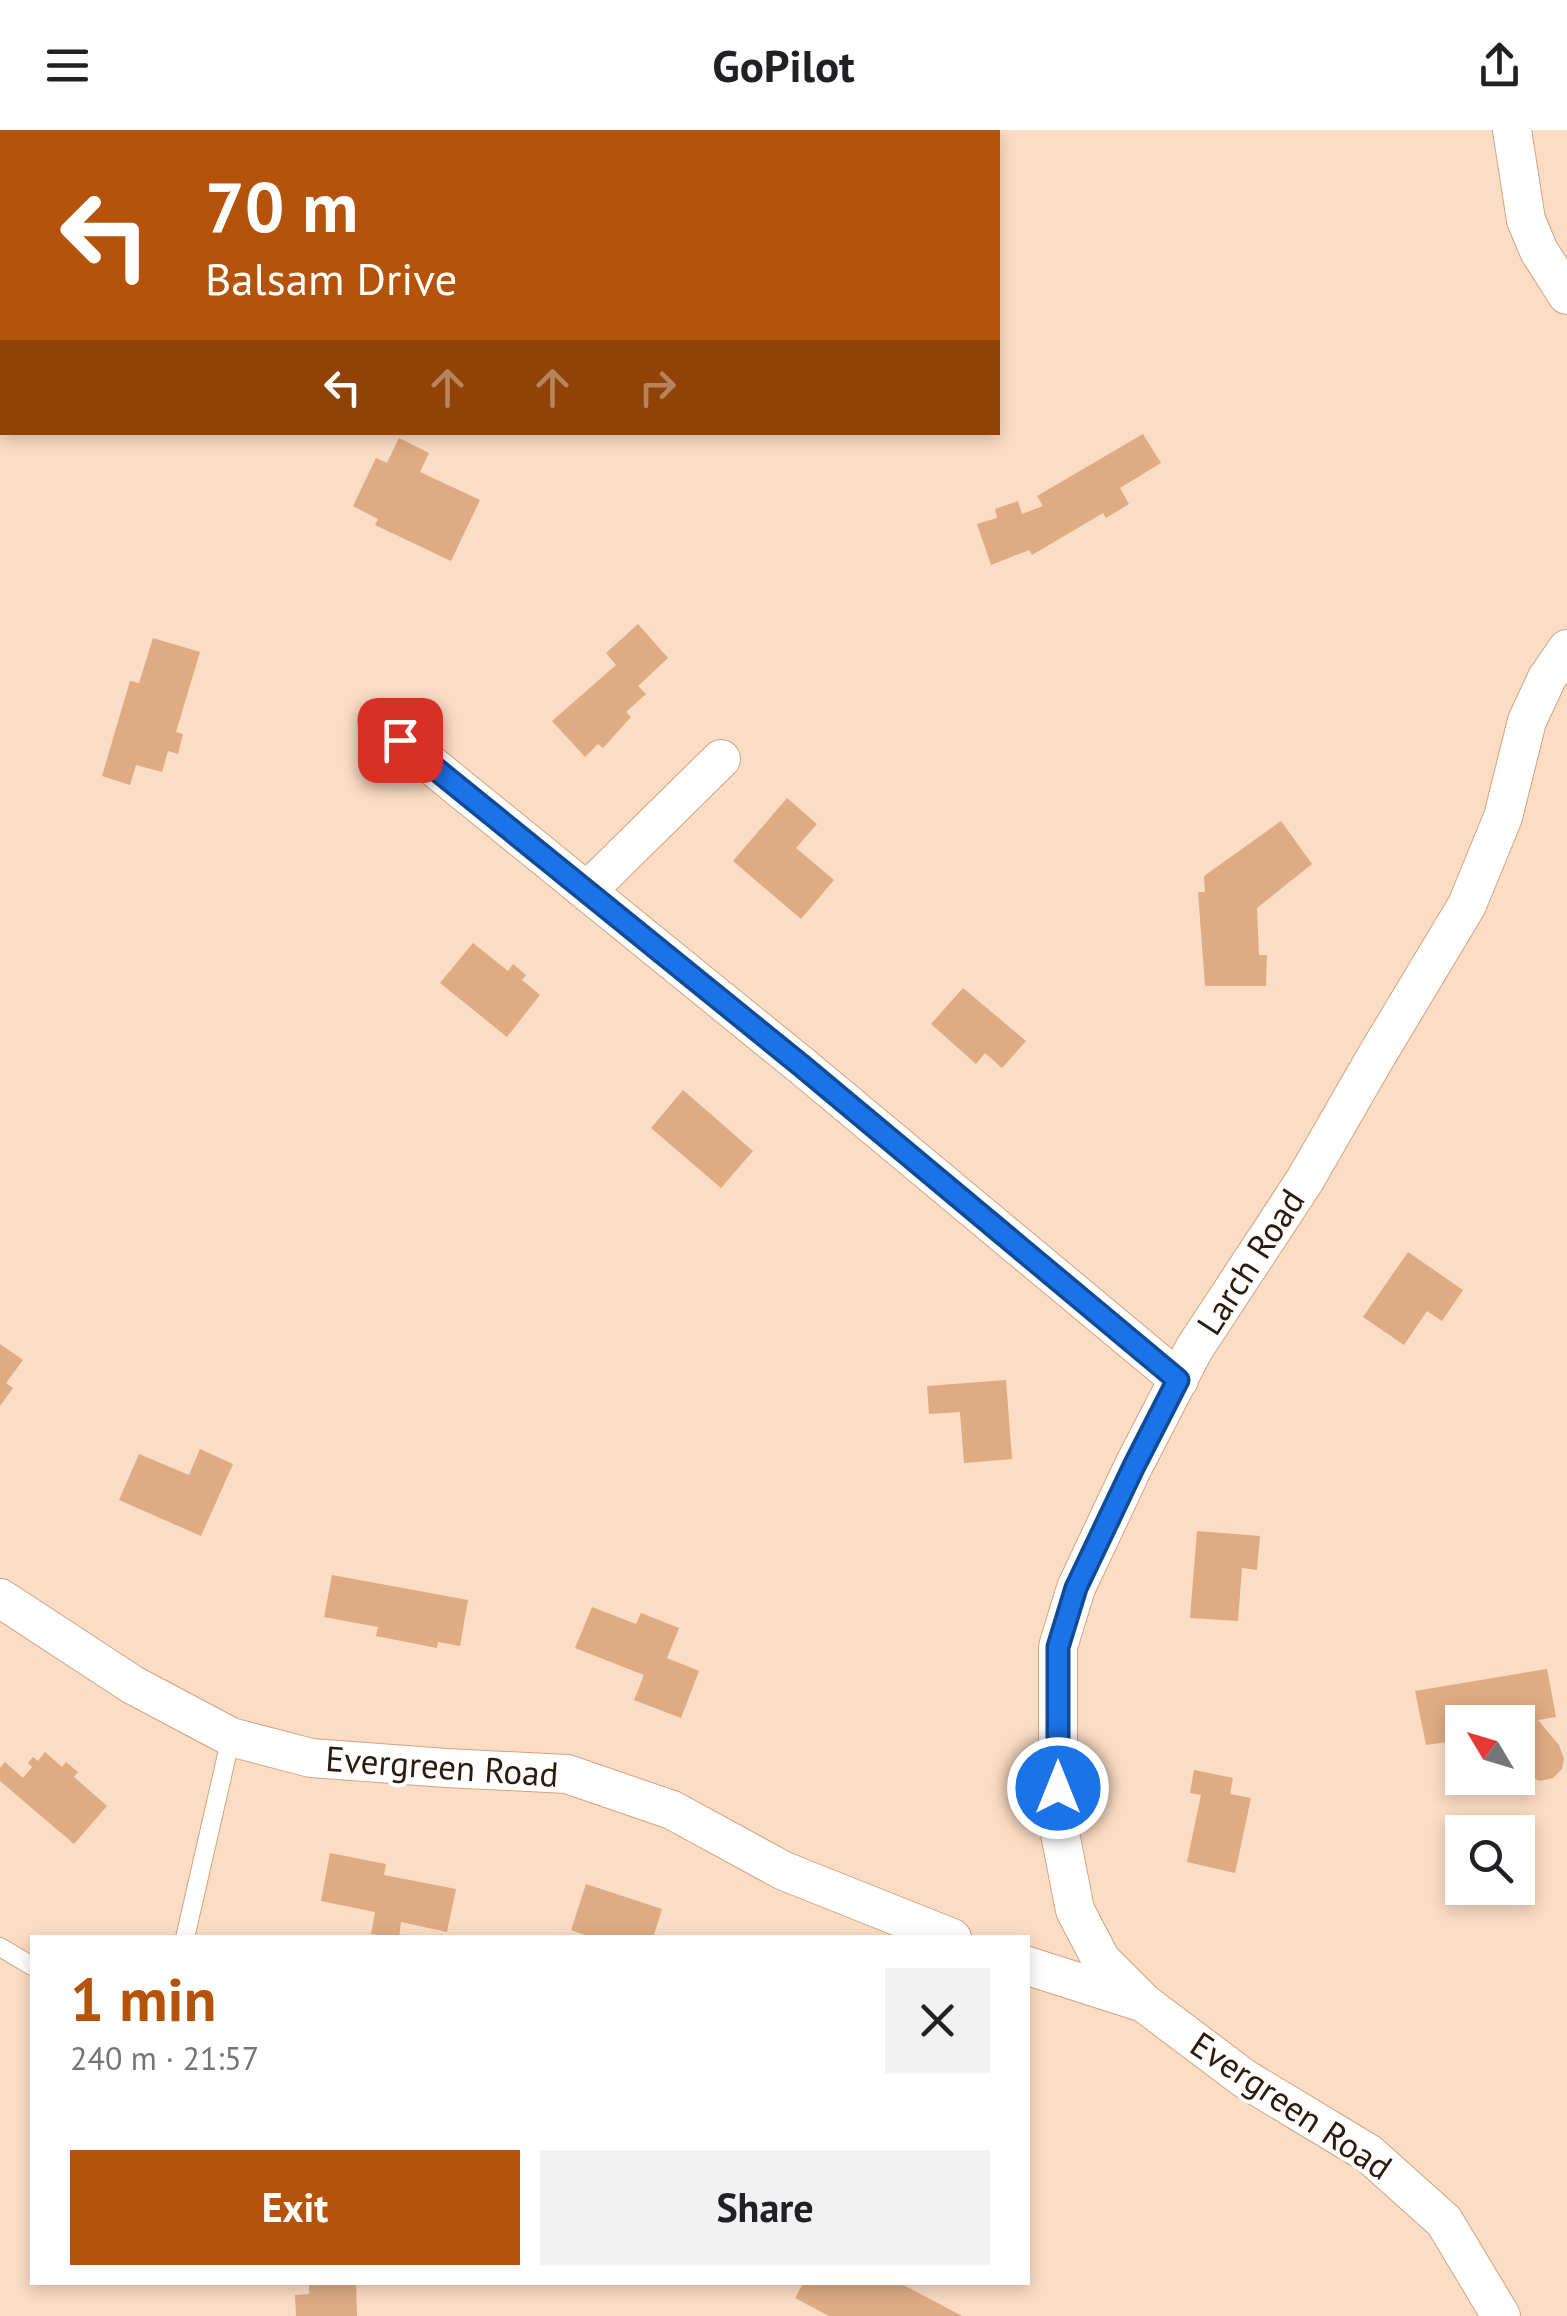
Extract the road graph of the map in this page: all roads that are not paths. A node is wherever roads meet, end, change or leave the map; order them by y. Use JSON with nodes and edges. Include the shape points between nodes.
{"nodes":[{"id":1,"x":1512,"y":130,"type":"edge"},
{"id":2,"x":1567,"y":296,"type":"edge"},
{"id":3,"x":1567,"y":649,"type":"edge"},
{"id":4,"x":377,"y":721,"type":"dead end"},
{"id":5,"x":721,"y":760,"type":"dead end"},
{"id":6,"x":587,"y":891,"type":"junction"},
{"id":7,"x":1178,"y":1380,"type":"junction"},
{"id":8,"x":0,"y":1598,"type":"edge"},
{"id":9,"x":231,"y":1737,"type":"junction"},
{"id":10,"x":185,"y":1935,"type":"edge"},
{"id":11,"x":944,"y":1935,"type":"edge"},
{"id":12,"x":0,"y":1948,"type":"edge"},
{"id":13,"x":30,"y":1965,"type":"edge"},
{"id":14,"x":1030,"y":1967,"type":"edge"},
{"id":15,"x":1144,"y":2003,"type":"junction"},
{"id":16,"x":1501,"y":2316,"type":"edge"}],
"edges":[{"from":1,"to":2,"type":"street","via":[[1526,220]]},
{"from":3,"to":7,"type":"street","name":"Larch Road","via":[[1533,708],[1503,817],[1468,905]]},
{"from":4,"to":6,"type":"street"},
{"from":5,"to":6,"type":"street"},
{"from":6,"to":7,"type":"street"},
{"from":7,"to":15,"type":"street","name":"Larch Road","via":[[1076,1588],[1058,1647],[1058,1823],[1075,1910],[1100,1960]]},
{"from":8,"to":9,"type":"street","name":"Evergreen Road","via":[[132,1685]]},
{"from":9,"to":10,"type":"lane"},
{"from":9,"to":11,"type":"street","name":"Evergreen Road","via":[[310,1758],[566,1774],[672,1810],[784,1871]]},
{"from":12,"to":13,"type":"lane"},
{"from":14,"to":15,"type":"street","name":"Evergreen Road"},
{"from":15,"to":16,"type":"street","name":"Evergreen Road","via":[[1245,2079],[1368,2153],[1416,2194],[1444,2221]]}]}
